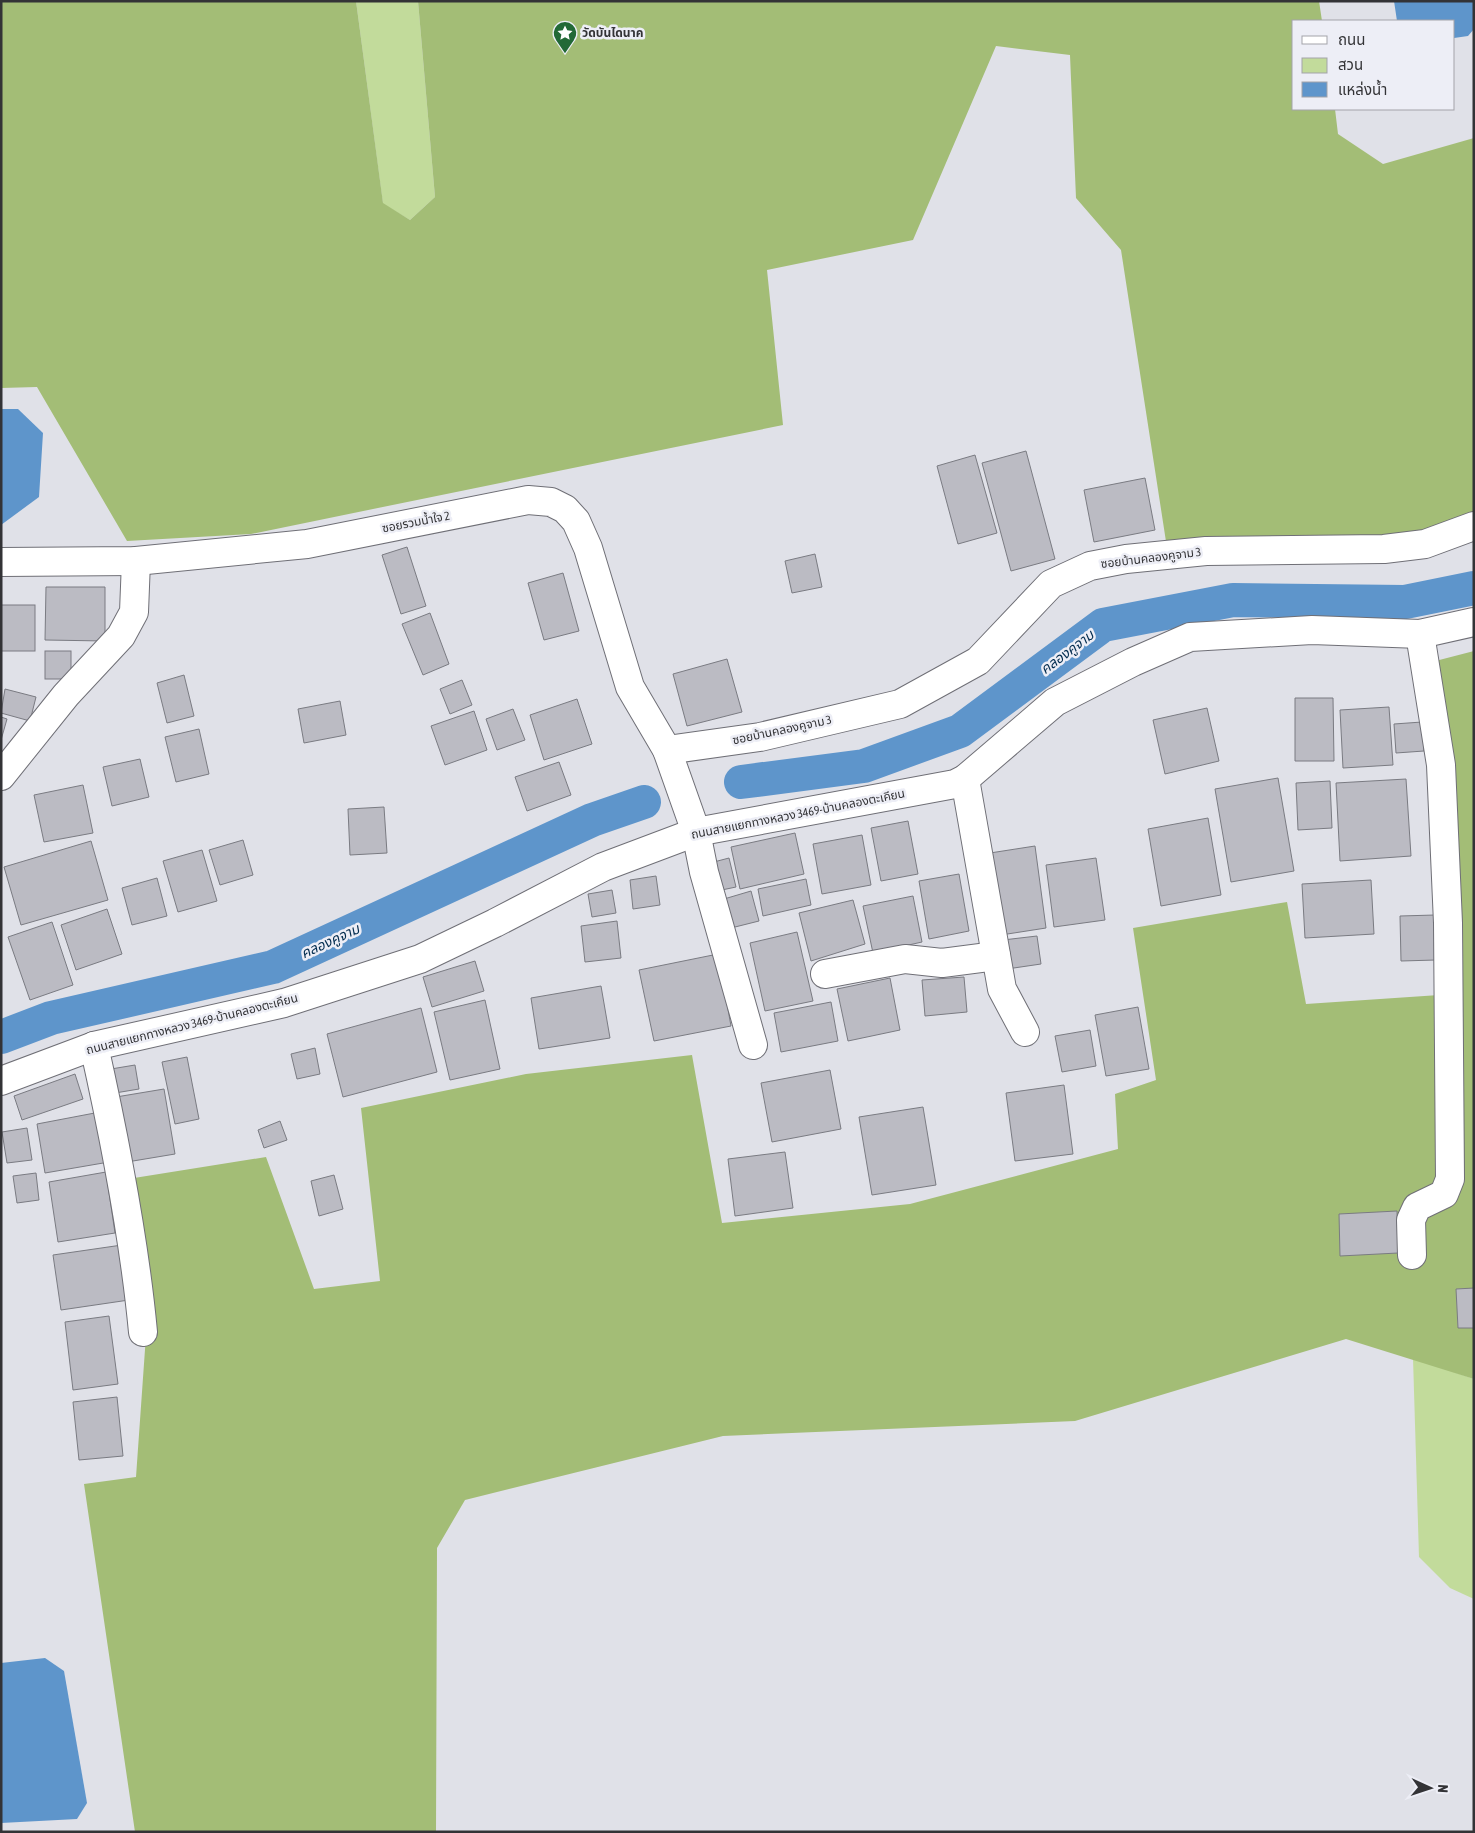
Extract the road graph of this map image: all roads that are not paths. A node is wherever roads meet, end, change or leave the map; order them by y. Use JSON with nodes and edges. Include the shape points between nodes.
{"nodes":[{"id":1,"x":1474,"y":526,"type":"edge"},
{"id":2,"x":136,"y":561,"type":"junction"},
{"id":3,"x":1,"y":562,"type":"edge"},
{"id":4,"x":1474,"y":622,"type":"edge"},
{"id":5,"x":1420,"y":634,"type":"junction"},
{"id":6,"x":667,"y":750,"type":"junction"},
{"id":7,"x":1,"y":776,"type":"edge"},
{"id":8,"x":965,"y":779,"type":"junction"},
{"id":9,"x":696,"y":832,"type":"junction"},
{"id":10,"x":996,"y":956,"type":"junction"},
{"id":11,"x":825,"y":974,"type":"dead end"},
{"id":12,"x":1025,"y":1032,"type":"dead end"},
{"id":13,"x":753,"y":1044,"type":"dead end"},
{"id":14,"x":94,"y":1046,"type":"junction"},
{"id":15,"x":1,"y":1080,"type":"edge"},
{"id":16,"x":1412,"y":1255,"type":"dead end"},
{"id":17,"x":143,"y":1332,"type":"dead end"}],
"edges":[{"from":1,"to":6,"type":"street","name":"ซอยบ้านคลองคูจาม 3","via":[[1425,544],[1384,548],[1206,551],[1090,566],[1051,584],[978,661],[900,704],[760,737]]},
{"from":2,"to":3,"type":"street","name":"ซอยรวมน้ำใจ 2"},
{"from":2,"to":6,"type":"street","name":"ซอยรวมน้ำใจ 2","via":[[307,544],[528,500],[551,502],[566,509],[576,521],[588,548],[630,688]]},
{"from":2,"to":7,"type":"street","via":[[134,612],[121,636],[66,695]]},
{"from":4,"to":5,"type":"street","name":"ถนนสายแยกทางหลวง 3469-บ้านคลองตะเคียน"},
{"from":5,"to":8,"type":"street","name":"ถนนสายแยกทางหลวง 3469-บ้านคลองตะเคียน","via":[[1312,630],[1190,637],[1055,702]]},
{"from":5,"to":16,"type":"street","via":[[1441,765],[1448,923],[1450,1179],[1444,1194],[1417,1207],[1411,1220]]},
{"from":6,"to":9,"type":"street","name":"ซอยรวมน้ำใจ 2"},
{"from":8,"to":9,"type":"street","name":"ถนนสายแยกทางหลวง 3469-บ้านคลองตะเคียน","via":[[955,784]]},
{"from":8,"to":10,"type":"street"},
{"from":9,"to":13,"type":"street","name":"ซอยรวมน้ำใจ 2","via":[[704,872]]},
{"from":9,"to":14,"type":"street","name":"ถนนสายแยกทางหลวง 3469-บ้านคลองตะเคียน","via":[[603,867],[420,959],[284,1003]]},
{"from":10,"to":11,"type":"street","via":[[942,963],[905,959]]},
{"from":10,"to":12,"type":"street","via":[[1002,989]]},
{"from":14,"to":15,"type":"street","name":"ถนนสายแยกทางหลวง 3469-บ้านคลองตะเคียน"},
{"from":14,"to":17,"type":"street","via":[[140,1294]]}]}
